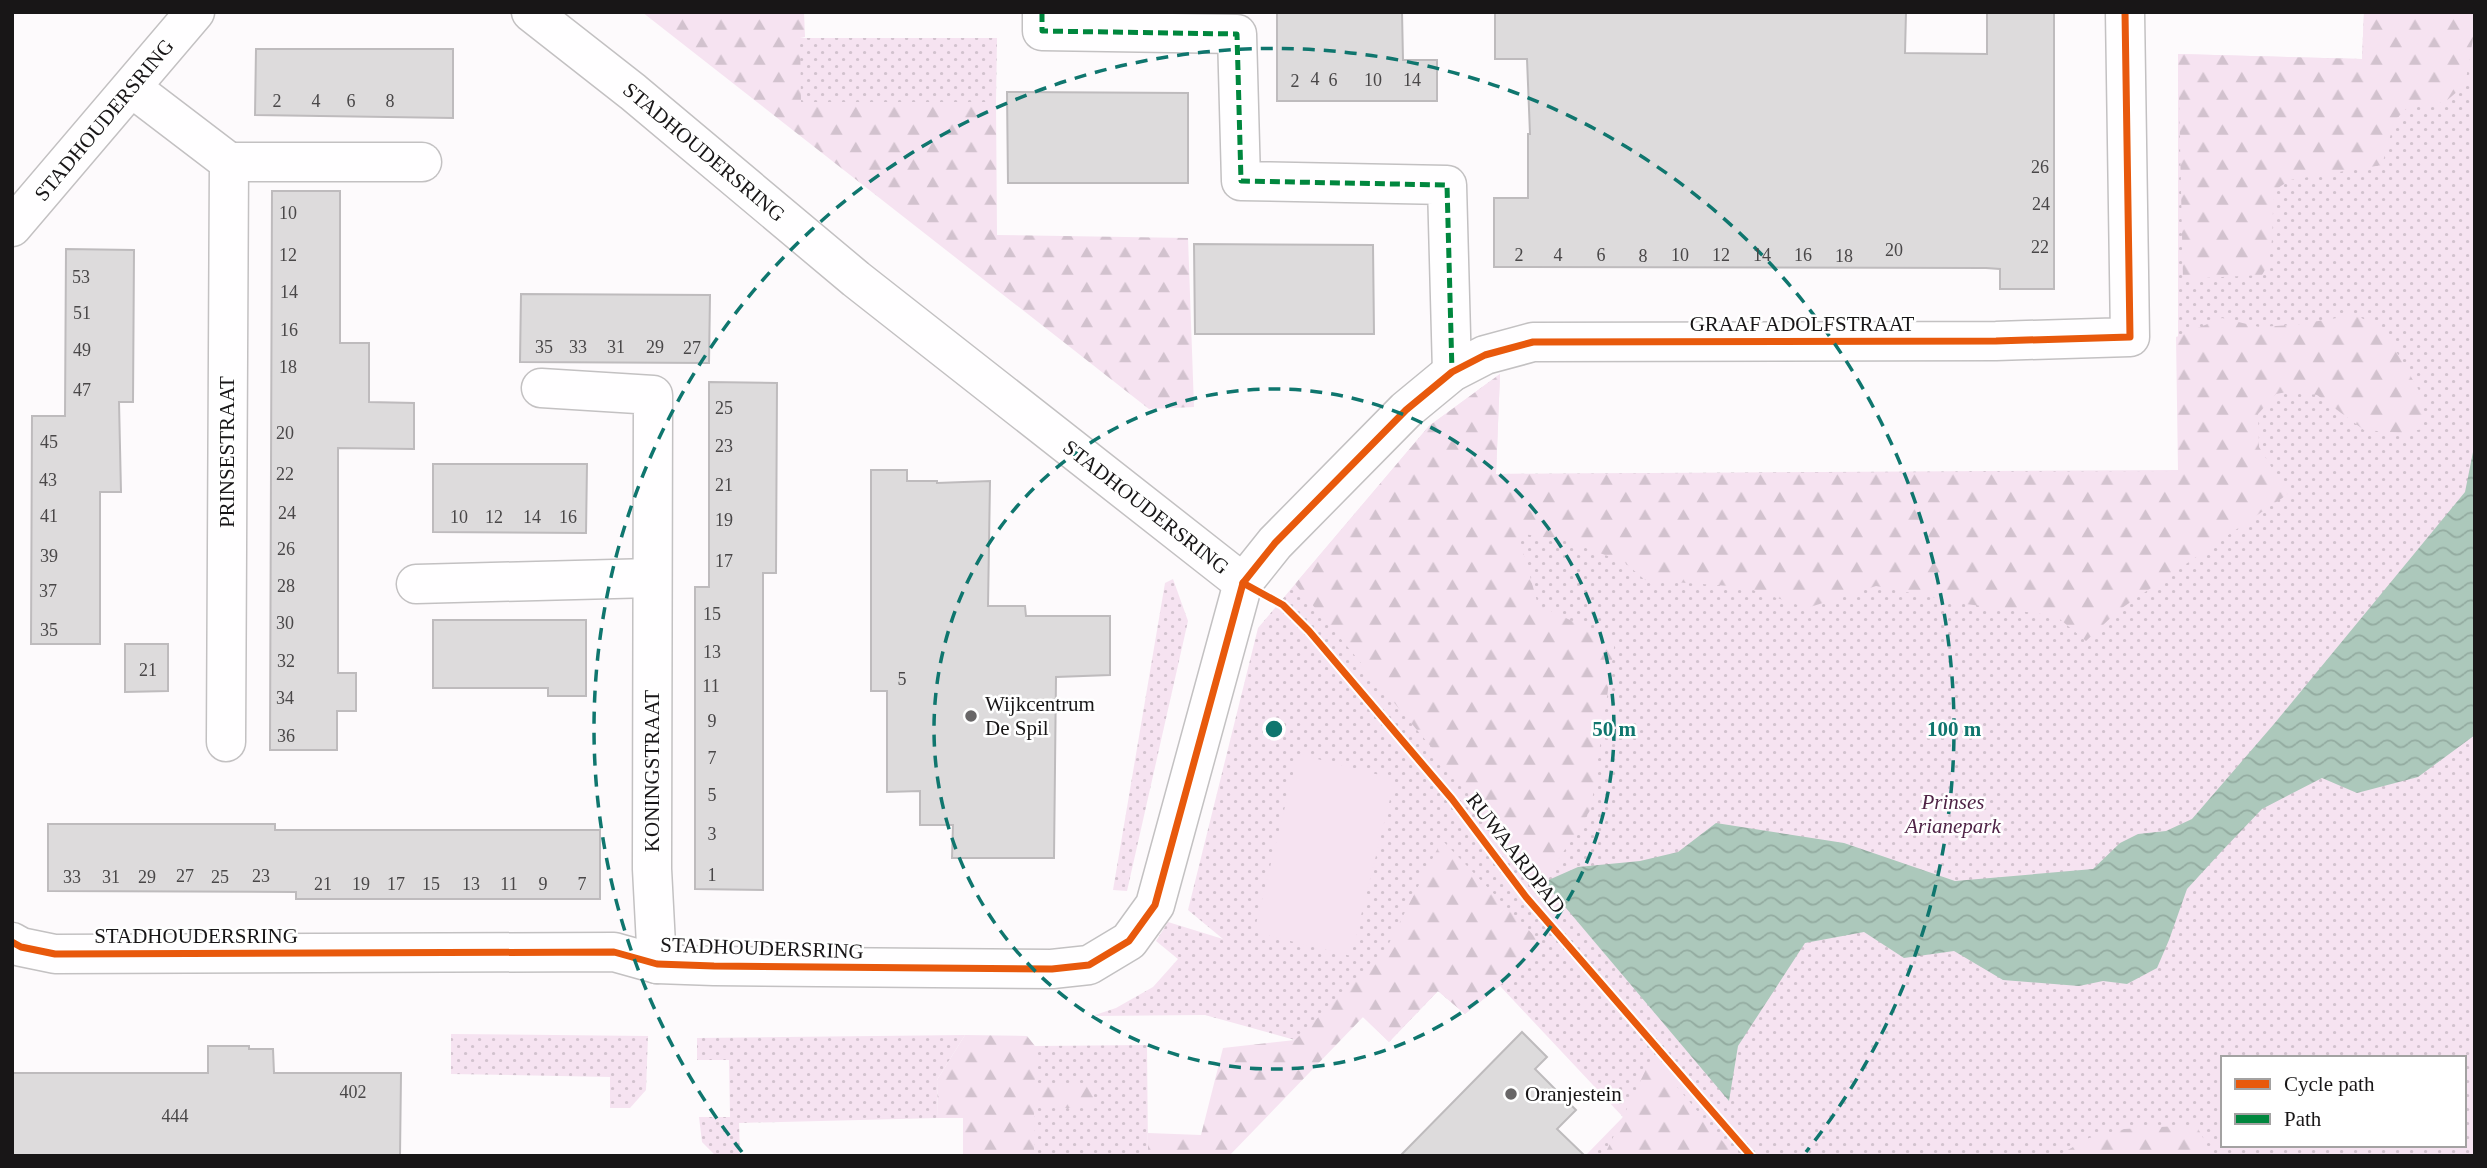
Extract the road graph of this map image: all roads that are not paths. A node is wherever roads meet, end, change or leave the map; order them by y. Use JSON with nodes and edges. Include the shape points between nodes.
{"nodes":[{"id":1,"x":195,"y":12,"type":"edge"},
{"id":2,"x":1042,"y":12,"type":"edge"},
{"id":3,"x":2125,"y":12,"type":"edge"},
{"id":4,"x":550,"y":18,"type":"edge"},
{"id":5,"x":132,"y":88,"type":"junction"},
{"id":6,"x":229,"y":162,"type":"junction"},
{"id":7,"x":422,"y":162,"type":"dead end"},
{"id":8,"x":19,"y":211,"type":"edge"},
{"id":9,"x":1452,"y":372,"type":"junction"},
{"id":10,"x":541,"y":388,"type":"dead end"},
{"id":11,"x":652,"y":578,"type":"junction"},
{"id":12,"x":1244,"y":583,"type":"junction"},
{"id":13,"x":416,"y":584,"type":"dead end"},
{"id":14,"x":226,"y":742,"type":"dead end"},
{"id":15,"x":12,"y":942,"type":"edge"},
{"id":16,"x":657,"y":964,"type":"junction"}],
"edges":[{"from":1,"to":5,"type":"street","name":"STADHOUDERSRING"},
{"from":2,"to":9,"type":"street","via":[[1042,31],[1237,34],[1241,181],[1447,185]]},
{"from":3,"to":9,"type":"street","name":"GRAAF ADOLFSTRAAT","via":[[2130,337],[1534,342],[1485,355]]},
{"from":4,"to":12,"type":"street","name":"STADHOUDERSRING","via":[[856,279]]},
{"from":5,"to":6,"type":"street"},
{"from":5,"to":8,"type":"street","name":"STADHOUDERSRING"},
{"from":6,"to":7,"type":"street"},
{"from":6,"to":14,"type":"street","name":"PRINSESTRAAT"},
{"from":9,"to":12,"type":"street","name":"GRAAF ADOLFSTRAAT","via":[[1406,410],[1275,543]]},
{"from":10,"to":11,"type":"street","name":"KONINGSTRAAT","via":[[653,395]]},
{"from":11,"to":13,"type":"street"},
{"from":11,"to":16,"type":"street","name":"KONINGSTRAAT","via":[[652,869]]},
{"from":12,"to":16,"type":"street","name":"STADHOUDERSRING","via":[[1156,905],[1129,941],[1089,965],[1052,969]]},
{"from":15,"to":16,"type":"street","name":"STADHOUDERSRING","via":[[55,954],[614,951]]}]}
